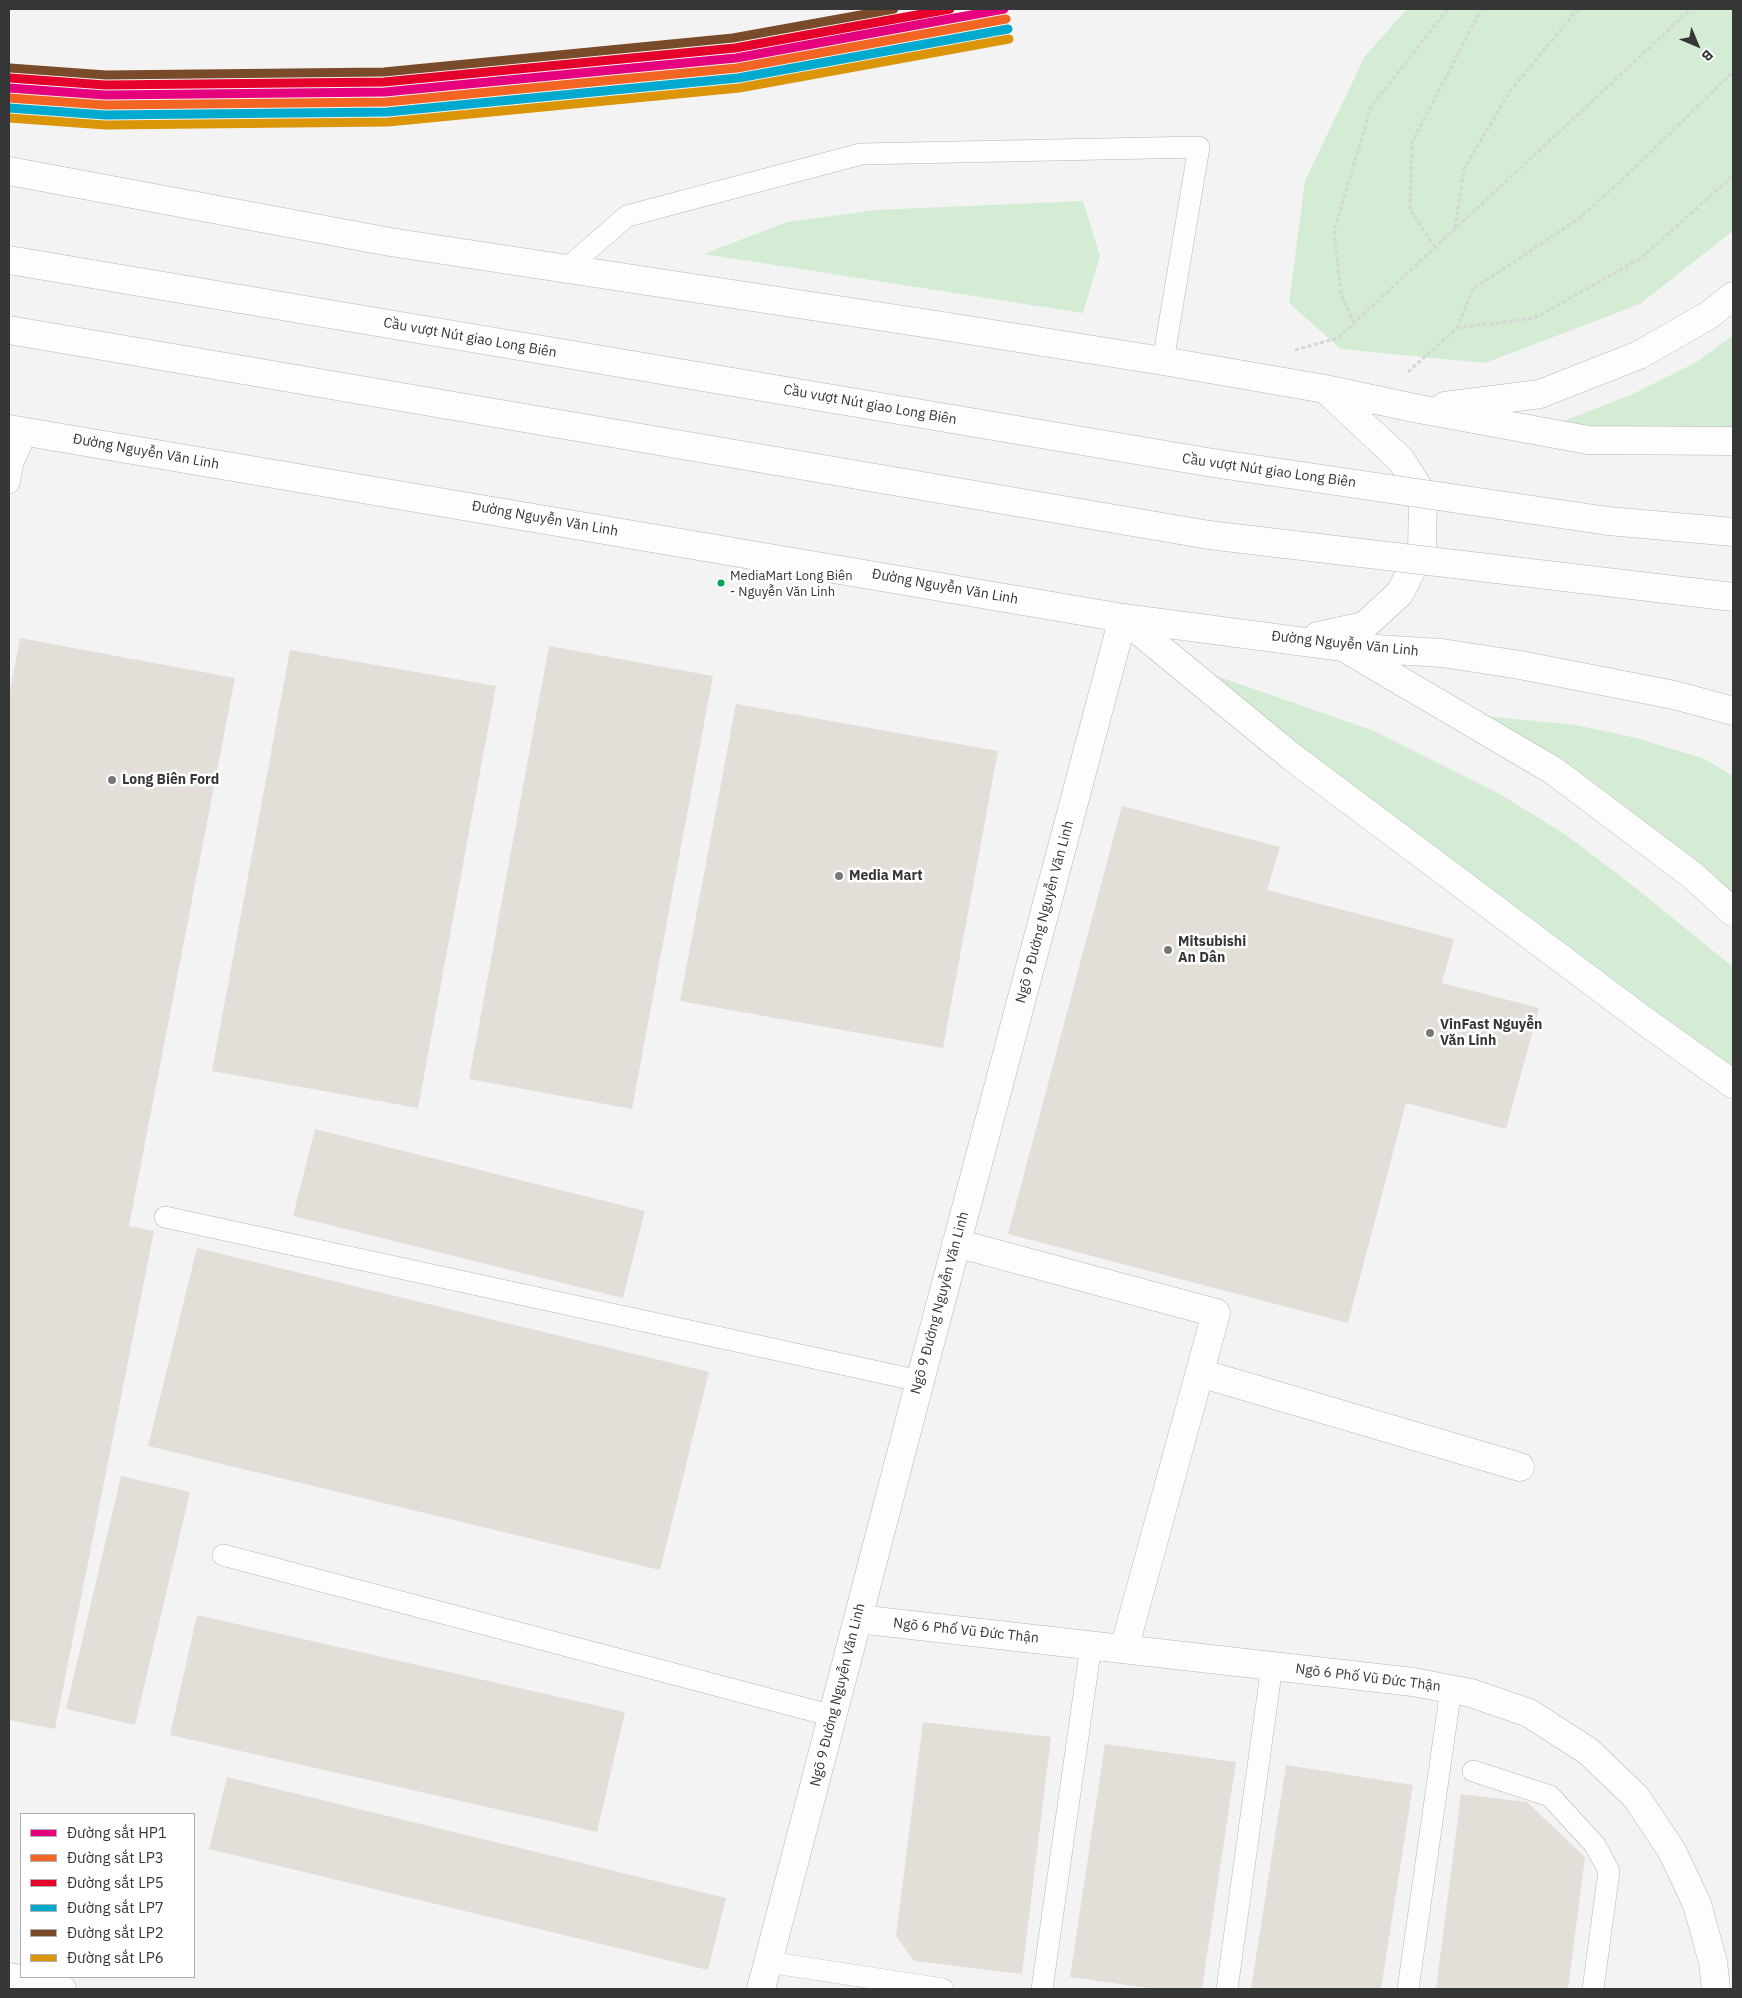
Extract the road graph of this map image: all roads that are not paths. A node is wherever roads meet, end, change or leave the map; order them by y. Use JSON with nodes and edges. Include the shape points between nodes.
{"nodes":[{"id":1,"x":9,"y":171,"type":"edge"},
{"id":2,"x":9,"y":260,"type":"edge"},
{"id":3,"x":566,"y":269,"type":"junction"},
{"id":4,"x":1733,"y":296,"type":"edge"},
{"id":5,"x":9,"y":330,"type":"edge"},
{"id":6,"x":1163,"y":361,"type":"junction"},
{"id":7,"x":1325,"y":389,"type":"junction"},
{"id":8,"x":1419,"y":409,"type":"junction"},
{"id":9,"x":18,"y":430,"type":"edge"},
{"id":10,"x":1733,"y":441,"type":"edge"},
{"id":11,"x":9,"y":483,"type":"edge"},
{"id":12,"x":1733,"y":532,"type":"edge"},
{"id":13,"x":1733,"y":597,"type":"edge"},
{"id":14,"x":1124,"y":618,"type":"junction"},
{"id":15,"x":1297,"y":641,"type":"junction"},
{"id":16,"x":1343,"y":647,"type":"junction"},
{"id":17,"x":1733,"y":710,"type":"edge"},
{"id":18,"x":1733,"y":912,"type":"edge"},
{"id":19,"x":1733,"y":1084,"type":"edge"},
{"id":20,"x":165,"y":1217,"type":"dead end"},
{"id":21,"x":956,"y":1243,"type":"junction"},
{"id":22,"x":1200,"y":1373,"type":"junction"},
{"id":23,"x":920,"y":1381,"type":"junction"},
{"id":24,"x":1520,"y":1467,"type":"dead end"},
{"id":25,"x":223,"y":1555,"type":"dead end"},
{"id":26,"x":858,"y":1619,"type":"junction"},
{"id":27,"x":1091,"y":1645,"type":"junction"},
{"id":28,"x":1124,"y":1649,"type":"junction"},
{"id":29,"x":1272,"y":1666,"type":"junction"},
{"id":30,"x":1451,"y":1689,"type":"junction"},
{"id":31,"x":833,"y":1716,"type":"junction"},
{"id":32,"x":1473,"y":1770,"type":"dead end"},
{"id":33,"x":768,"y":1962,"type":"junction"},
{"id":34,"x":9,"y":1977,"type":"edge"},
{"id":35,"x":62,"y":1989,"type":"edge"},
{"id":36,"x":761,"y":1989,"type":"edge"},
{"id":37,"x":943,"y":1989,"type":"edge"},
{"id":38,"x":1042,"y":1989,"type":"edge"},
{"id":39,"x":1227,"y":1989,"type":"edge"},
{"id":40,"x":1408,"y":1989,"type":"edge"},
{"id":41,"x":1593,"y":1989,"type":"edge"},
{"id":42,"x":1716,"y":1989,"type":"edge"}],
"edges":[{"from":1,"to":3,"type":"main road","via":[[390,242]]},
{"from":2,"to":12,"type":"main road","name":"Cầu vượt Nút giao Long Biên","bridge":true,"via":[[1212,463],[1608,521]]},
{"from":3,"to":6,"type":"main road"},
{"from":3,"to":6,"type":"lane","via":[[627,216],[861,154],[1199,147]]},
{"from":4,"to":8,"type":"main road","via":[[1709,315],[1639,355],[1540,394]]},
{"from":5,"to":13,"type":"main road","bridge":true,"via":[[1209,535]]},
{"from":6,"to":7,"type":"main road"},
{"from":7,"to":8,"type":"main road"},
{"from":7,"to":15,"type":"main road","via":[[1402,460],[1423,495],[1422,549],[1400,593],[1364,626]]},
{"from":8,"to":10,"type":"main road","via":[[1588,440]]},
{"from":9,"to":11,"type":"lane"},
{"from":9,"to":14,"type":"main road","name":"Đường Nguyễn Văn Linh"},
{"from":14,"to":15,"type":"main road","name":"Đường Nguyễn Văn Linh"},
{"from":14,"to":19,"type":"main road","via":[[1292,757]]},
{"from":14,"to":21,"type":"main road","name":"Ngõ 9 Đường Nguyễn Văn Linh"},
{"from":15,"to":16,"type":"main road","name":"Đường Nguyễn Văn Linh"},
{"from":16,"to":17,"type":"main road","name":"Đường Nguyễn Văn Linh","via":[[1442,653],[1520,665]]},
{"from":16,"to":18,"type":"main road","via":[[1554,771],[1692,875]]},
{"from":20,"to":23,"type":"lane"},
{"from":21,"to":22,"type":"main road","via":[[1216,1313]]},
{"from":21,"to":23,"type":"main road","name":"Ngõ 9 Đường Nguyễn Văn Linh"},
{"from":22,"to":24,"type":"main road"},
{"from":22,"to":28,"type":"main road"},
{"from":23,"to":26,"type":"main road","name":"Ngõ 9 Đường Nguyễn Văn Linh"},
{"from":25,"to":31,"type":"lane"},
{"from":26,"to":27,"type":"main road","name":"Ngõ 6 Phố Vũ Đức Thận"},
{"from":26,"to":31,"type":"main road","name":"Ngõ 9 Đường Nguyễn Văn Linh"},
{"from":27,"to":28,"type":"main road","name":"Ngõ 6 Phố Vũ Đức Thận"},
{"from":27,"to":38,"type":"lane"},
{"from":28,"to":29,"type":"main road","name":"Ngõ 6 Phố Vũ Đức Thận"},
{"from":29,"to":30,"type":"main road","name":"Ngõ 6 Phố Vũ Đức Thận"},
{"from":29,"to":39,"type":"lane"},
{"from":30,"to":40,"type":"lane"},
{"from":30,"to":42,"type":"main road","name":"Ngõ 6 Phố Vũ Đức Thận","via":[[1529,1713],[1588,1751],[1636,1797],[1672,1851],[1697,1904],[1713,1962]]},
{"from":31,"to":33,"type":"main road","name":"Ngõ 9 Đường Nguyễn Văn Linh"},
{"from":32,"to":41,"type":"lane","via":[[1550,1796],[1595,1845],[1609,1871]]},
{"from":33,"to":36,"type":"main road","name":"Ngõ 9 Đường Nguyễn Văn Linh"},
{"from":33,"to":37,"type":"lane"},
{"from":34,"to":35,"type":"main road"}]}
